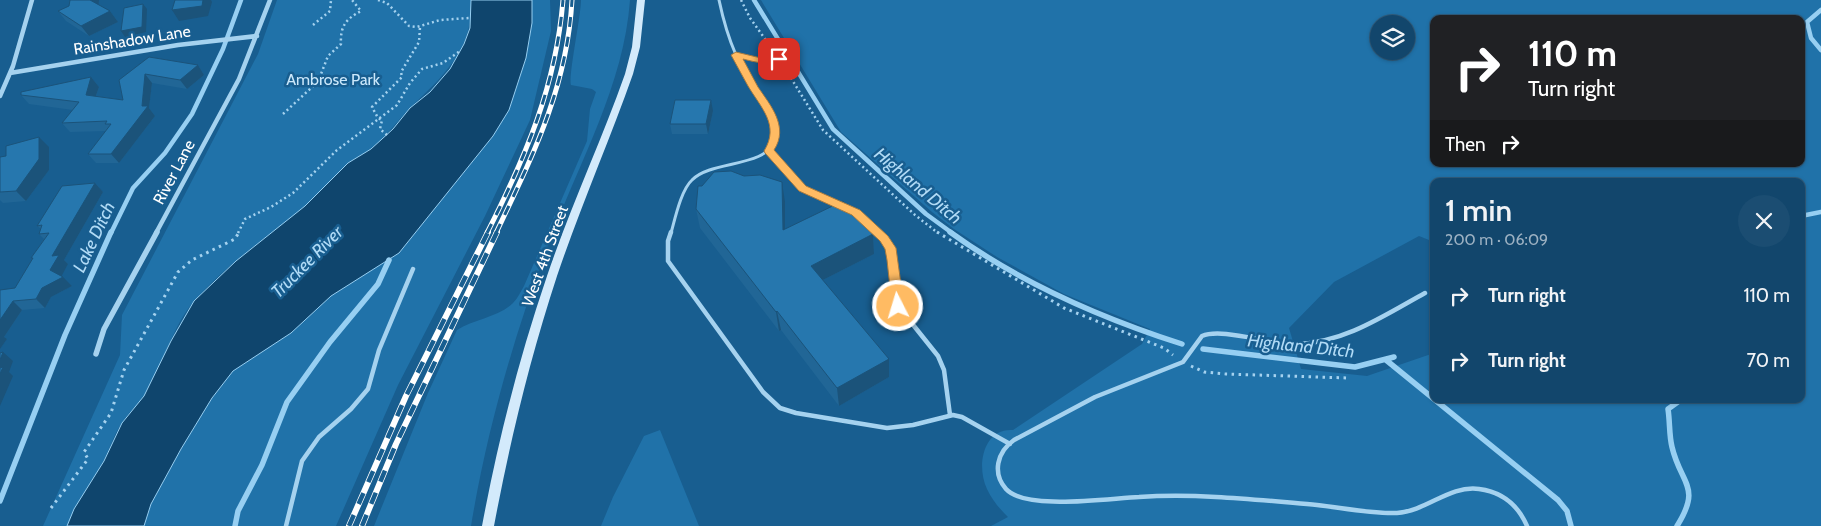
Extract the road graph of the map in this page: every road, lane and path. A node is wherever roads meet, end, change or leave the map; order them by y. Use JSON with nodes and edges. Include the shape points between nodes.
{"nodes":[{"id":1,"x":32,"y":0,"type":"edge"},
{"id":2,"x":270,"y":0,"type":"edge"},
{"id":3,"x":331,"y":0,"type":"edge"},
{"id":4,"x":352,"y":0,"type":"edge"},
{"id":5,"x":378,"y":0,"type":"edge"},
{"id":6,"x":641,"y":0,"type":"edge"},
{"id":7,"x":719,"y":0,"type":"edge"},
{"id":8,"x":741,"y":0,"type":"edge"},
{"id":9,"x":469,"y":18,"type":"dead end"},
{"id":10,"x":313,"y":25,"type":"dead end"},
{"id":11,"x":420,"y":27,"type":"junction"},
{"id":12,"x":257,"y":36,"type":"junction"},
{"id":13,"x":460,"y":51,"type":"dead end"},
{"id":14,"x":736,"y":55,"type":"junction"},
{"id":15,"x":779,"y":59,"type":"junction"},
{"id":16,"x":10,"y":73,"type":"junction"},
{"id":17,"x":0,"y":96,"type":"edge"},
{"id":18,"x":283,"y":114,"type":"dead end"},
{"id":19,"x":378,"y":118,"type":"junction"},
{"id":20,"x":387,"y":135,"type":"dead end"},
{"id":21,"x":769,"y":151,"type":"junction"},
{"id":22,"x":413,"y":269,"type":"dead end"},
{"id":23,"x":1425,"y":292,"type":"dead end"},
{"id":24,"x":96,"y":354,"type":"dead end"},
{"id":25,"x":1184,"y":362,"type":"junction"},
{"id":26,"x":1348,"y":378,"type":"dead end"},
{"id":27,"x":950,"y":415,"type":"junction"},
{"id":28,"x":1010,"y":444,"type":"junction"},
{"id":29,"x":51,"y":508,"type":"dead end"},
{"id":30,"x":286,"y":526,"type":"edge"},
{"id":31,"x":488,"y":526,"type":"edge"},
{"id":32,"x":1527,"y":526,"type":"edge"}],
"edges":[{"from":1,"to":16,"type":"street"},
{"from":2,"to":12,"type":"street","name":"River Lane"},
{"from":3,"to":10,"type":"path","via":[[330,11]]},
{"from":4,"to":18,"type":"path","via":[[361,11],[344,21],[339,32],[341,44],[328,56],[321,74],[324,76]]},
{"from":5,"to":11,"type":"path","via":[[387,3],[405,24]]},
{"from":6,"to":31,"type":"main road","name":"West 4th Street","via":[[636,47],[629,74],[552,274],[534,332],[513,405]]},
{"from":7,"to":14,"type":"lane"},
{"from":8,"to":15,"type":"path"},
{"from":9,"to":11,"type":"path","via":[[440,20]]},
{"from":11,"to":19,"type":"path","via":[[419,42],[401,72],[402,77],[372,107]]},
{"from":12,"to":16,"type":"street","name":"Rainshadow Lane","via":[[217,39]]},
{"from":12,"to":24,"type":"street","name":"River Lane","via":[[239,79],[104,329]]},
{"from":13,"to":19,"type":"path","via":[[443,63],[422,69],[397,105]]},
{"from":14,"to":15,"type":"lane","via":[[761,61]]},
{"from":14,"to":21,"type":"lane","via":[[770,110],[775,133]]},
{"from":15,"to":25,"type":"path","via":[[833,140],[945,238],[1048,300],[1164,348]]},
{"from":16,"to":17,"type":"street"},
{"from":19,"to":20,"type":"path","via":[[382,120],[380,128]]},
{"from":19,"to":29,"type":"path","via":[[337,150],[292,193],[245,219],[235,239],[192,260],[178,272],[152,314],[124,370],[111,413],[84,452],[88,459]]},
{"from":21,"to":27,"type":"lane","via":[[803,189],[856,212],[884,238],[893,260],[898,306],[938,356],[944,370]]},
{"from":21,"to":27,"type":"lane","via":[[706,171],[691,180],[668,241],[668,261],[763,392],[780,408],[887,428]]},
{"from":22,"to":30,"type":"lane","via":[[378,352],[366,393],[350,412],[306,451],[296,474],[293,506]]},
{"from":23,"to":25,"type":"lane","via":[[1334,340],[1315,344],[1273,343],[1207,334],[1199,337]]},
{"from":25,"to":26,"type":"path","via":[[1204,372]]},
{"from":25,"to":28,"type":"lane","via":[[1079,404]]},
{"from":27,"to":28,"type":"lane","via":[[962,417]]},
{"from":28,"to":32,"type":"lane","via":[[1003,449],[998,462],[1000,479],[1008,493],[1023,501],[1151,496],[1253,499],[1403,513],[1429,507],[1454,491],[1469,488],[1487,490],[1507,498],[1520,511]]}]}
